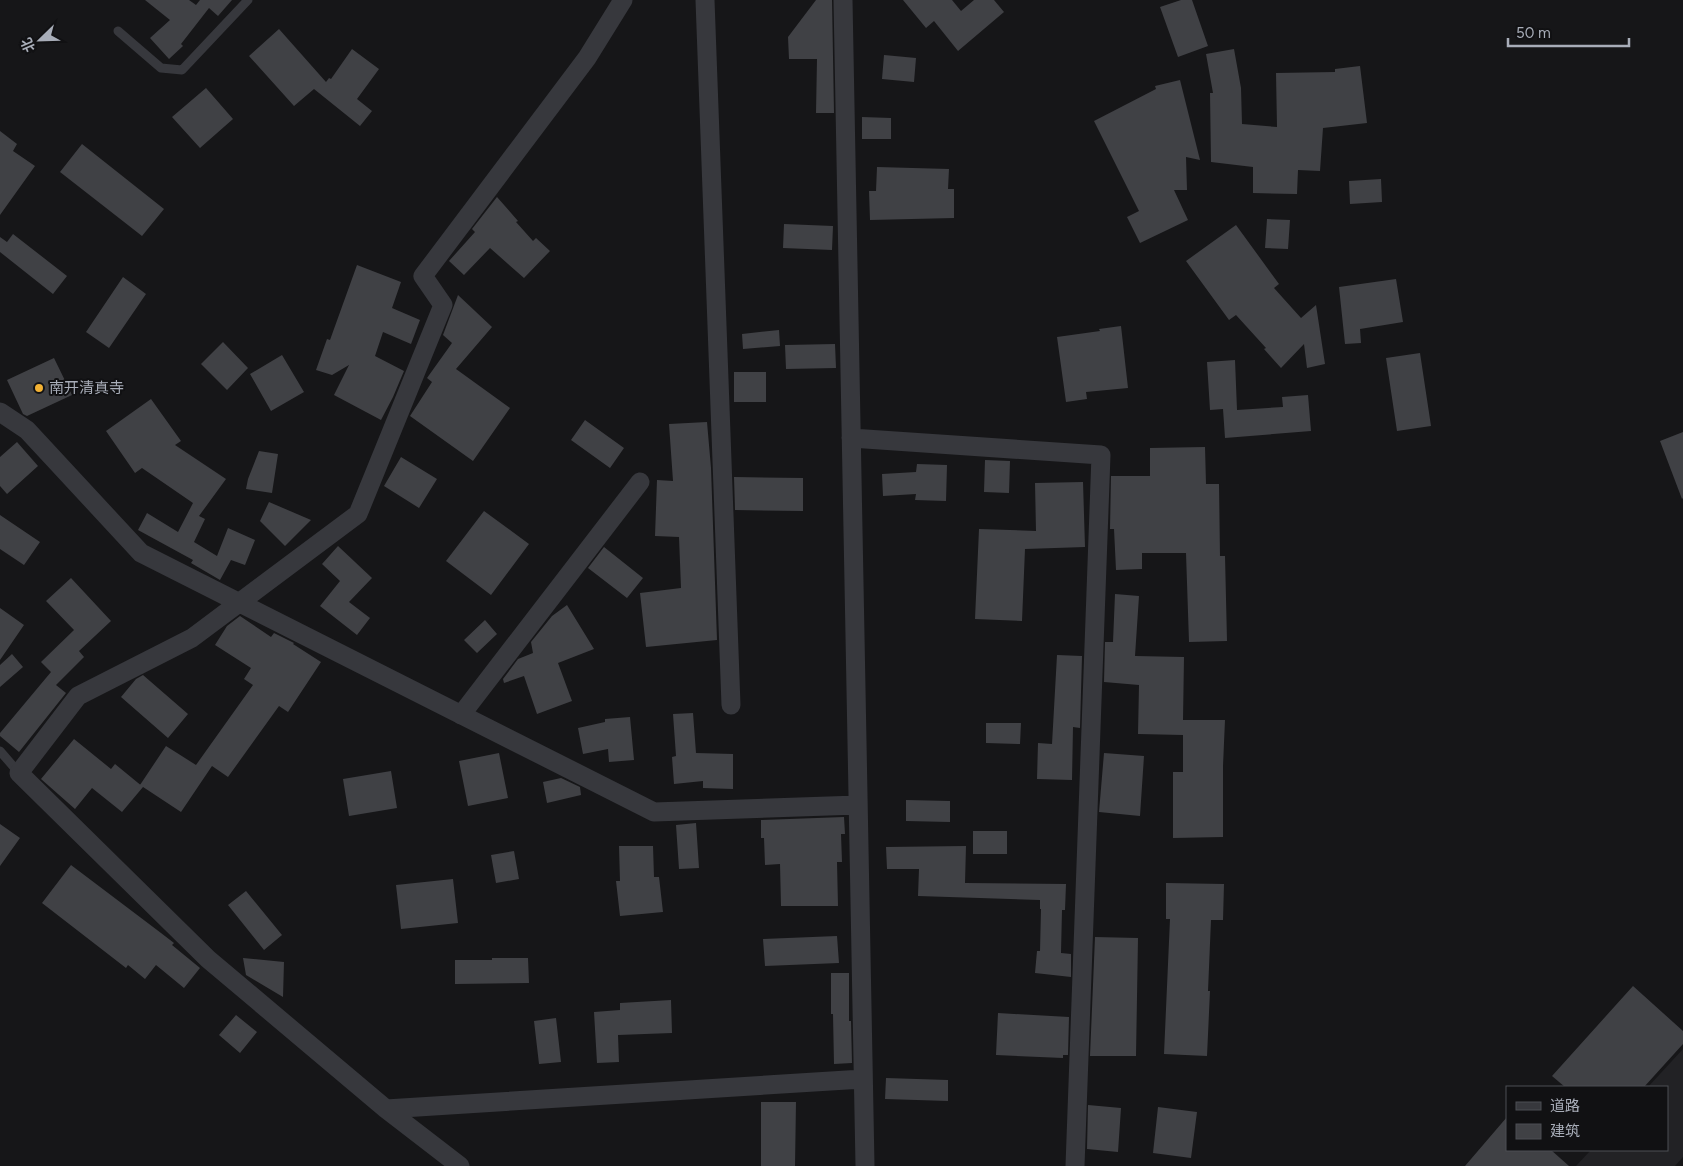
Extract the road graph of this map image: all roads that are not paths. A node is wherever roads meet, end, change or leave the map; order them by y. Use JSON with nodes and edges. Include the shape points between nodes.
{"nodes":[{"id":1,"x":248,"y":0,"type":"edge"},
{"id":2,"x":623,"y":0,"type":"edge"},
{"id":3,"x":705,"y":0,"type":"edge"},
{"id":4,"x":843,"y":0,"type":"edge"},
{"id":5,"x":118,"y":31,"type":"dead end"},
{"id":6,"x":0,"y":412,"type":"edge"},
{"id":7,"x":851,"y":438,"type":"junction"},
{"id":8,"x":640,"y":482,"type":"dead end"},
{"id":9,"x":240,"y":602,"type":"junction"},
{"id":10,"x":731,"y":705,"type":"dead end"},
{"id":11,"x":461,"y":715,"type":"junction"},
{"id":12,"x":0,"y":751,"type":"edge"},
{"id":13,"x":19,"y":773,"type":"junction"},
{"id":14,"x":858,"y":805,"type":"junction"},
{"id":15,"x":863,"y":1079,"type":"junction"},
{"id":16,"x":386,"y":1109,"type":"junction"},
{"id":17,"x":460,"y":1166,"type":"edge"},
{"id":18,"x":865,"y":1166,"type":"edge"},
{"id":19,"x":1075,"y":1166,"type":"edge"}],
"edges":[{"from":1,"to":5,"type":"lane","via":[[182,70],[161,68]]},
{"from":2,"to":9,"type":"street","via":[[588,58],[423,276],[443,305],[358,514]]},
{"from":3,"to":10,"type":"street"},
{"from":4,"to":7,"type":"street"},
{"from":6,"to":9,"type":"street","via":[[27,430],[141,553]]},
{"from":7,"to":14,"type":"street"},
{"from":7,"to":19,"type":"street","via":[[1101,455]]},
{"from":8,"to":11,"type":"street"},
{"from":9,"to":11,"type":"street"},
{"from":9,"to":13,"type":"street","via":[[192,638],[78,696]]},
{"from":11,"to":14,"type":"street","via":[[654,812]]},
{"from":12,"to":13,"type":"lane"},
{"from":13,"to":16,"type":"street","via":[[208,959]]},
{"from":14,"to":15,"type":"street"},
{"from":15,"to":16,"type":"street"},
{"from":15,"to":18,"type":"street"},
{"from":16,"to":17,"type":"street"}]}
